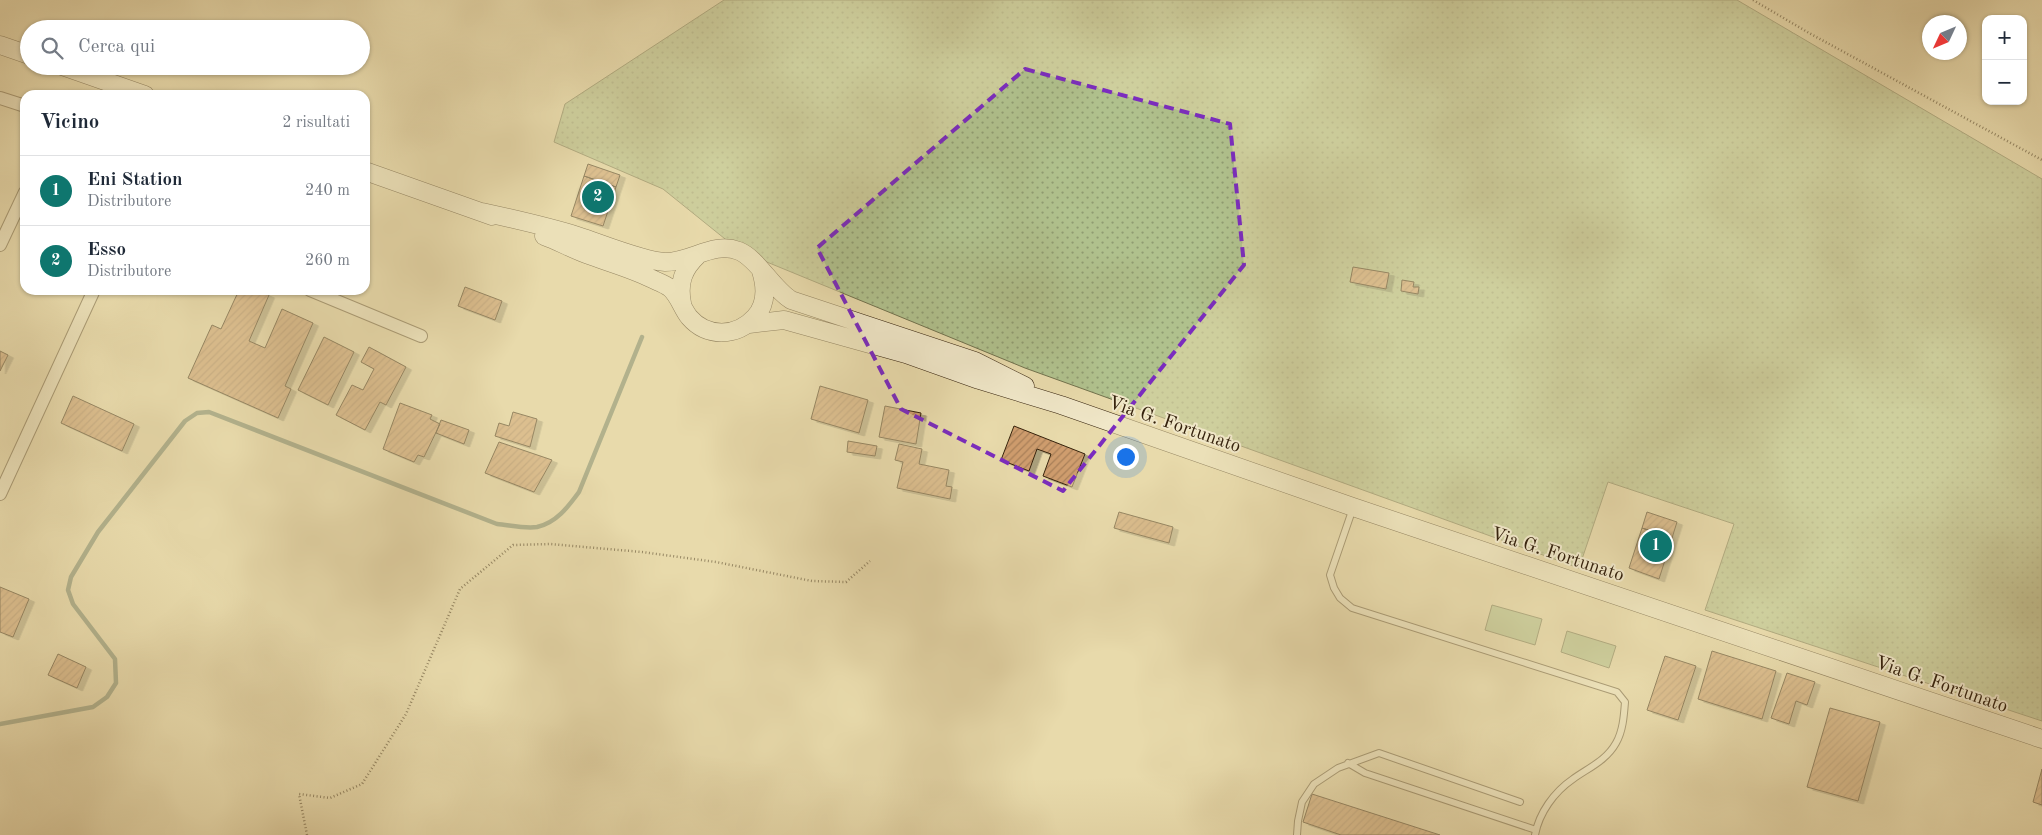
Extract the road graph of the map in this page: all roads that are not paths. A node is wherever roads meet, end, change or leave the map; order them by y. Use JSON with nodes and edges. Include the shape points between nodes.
{"nodes":[{"id":1,"x":0,"y":45,"type":"edge"},
{"id":2,"x":20,"y":52,"type":"edge"},
{"id":3,"x":88,"y":75,"type":"edge"},
{"id":4,"x":131,"y":90,"type":"edge"},
{"id":5,"x":0,"y":98,"type":"edge"},
{"id":6,"x":20,"y":104,"type":"edge"},
{"id":7,"x":370,"y":173,"type":"edge"},
{"id":8,"x":20,"y":203,"type":"edge"},
{"id":9,"x":482,"y":212,"type":"junction"},
{"id":10,"x":0,"y":245,"type":"edge"},
{"id":11,"x":698,"y":255,"type":"junction"},
{"id":12,"x":761,"y":271,"type":"junction"},
{"id":13,"x":92,"y":295,"type":"edge"},
{"id":14,"x":322,"y":295,"type":"edge"},
{"id":15,"x":682,"y":303,"type":"junction"},
{"id":16,"x":749,"y":324,"type":"junction"},
{"id":17,"x":421,"y":336,"type":"dead end"},
{"id":18,"x":1061,"y":405,"type":"junction"},
{"id":19,"x":0,"y":494,"type":"edge"},
{"id":20,"x":1353,"y":507,"type":"junction"},
{"id":21,"x":2042,"y":739,"type":"edge"},
{"id":22,"x":1348,"y":764,"type":"junction"},
{"id":23,"x":1520,"y":802,"type":"dead end"},
{"id":24,"x":1535,"y":832,"type":"edge"},
{"id":25,"x":1297,"y":835,"type":"edge"}],
"edges":[{"from":1,"to":2,"type":"main road"},
{"from":3,"to":4,"type":"main road"},
{"from":5,"to":6,"type":"street"},
{"from":7,"to":9,"type":"main road"},
{"from":8,"to":10,"type":"street"},
{"from":9,"to":11,"type":"main road","via":[[558,230],[664,262]]},
{"from":9,"to":15,"type":"main road","via":[[583,254],[647,276],[670,288]]},
{"from":11,"to":12,"type":"main road","via":[[712,248],[726,247],[752,259]]},
{"from":11,"to":15,"type":"main road","via":[[682,276]]},
{"from":12,"to":16,"type":"main road","via":[[765,285],[764,300],[759,313]]},
{"from":12,"to":18,"type":"main road","via":[[780,293],[791,300],[975,361]]},
{"from":13,"to":19,"type":"street"},
{"from":14,"to":17,"type":"street"},
{"from":15,"to":16,"type":"main road","via":[[688,316],[710,331],[730,332]]},
{"from":16,"to":18,"type":"main road","via":[[784,320],[906,354]]},
{"from":18,"to":20,"type":"main road","name":"Via G. Fortunato"},
{"from":20,"to":21,"type":"main road","name":"Via G. Fortunato"},
{"from":20,"to":24,"type":"lane","via":[[1330,575],[1336,593],[1352,608],[1617,692],[1625,702],[1624,720],[1617,742],[1604,758],[1572,779],[1556,795],[1545,808]]},
{"from":22,"to":23,"type":"lane","via":[[1380,753]]},
{"from":22,"to":24,"type":"lane"},
{"from":22,"to":25,"type":"lane","via":[[1314,784],[1302,802]]}]}
